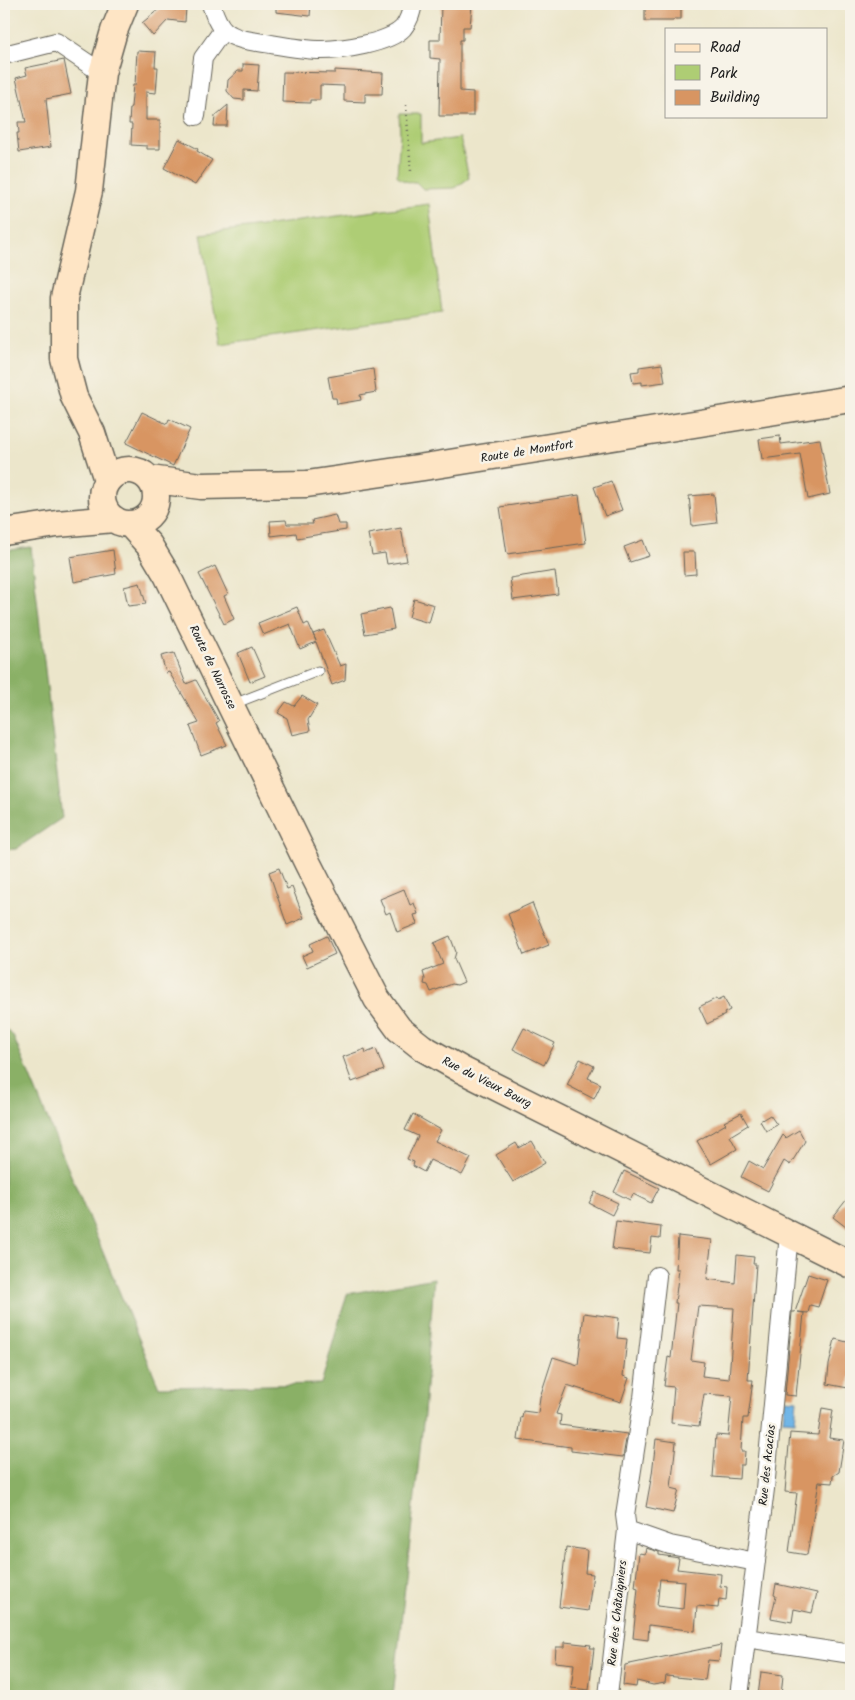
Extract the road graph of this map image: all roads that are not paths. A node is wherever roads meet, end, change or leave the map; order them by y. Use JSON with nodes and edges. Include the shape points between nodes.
{"nodes":[{"id":1,"x":125,"y":4,"type":"edge"},
{"id":2,"x":211,"y":4,"type":"edge"},
{"id":3,"x":413,"y":4,"type":"edge"},
{"id":4,"x":223,"y":30,"type":"junction"},
{"id":5,"x":4,"y":55,"type":"edge"},
{"id":6,"x":102,"y":73,"type":"junction"},
{"id":7,"x":196,"y":116,"type":"dead end"},
{"id":8,"x":851,"y":399,"type":"edge"},
{"id":9,"x":150,"y":479,"type":"junction"},
{"id":10,"x":112,"y":482,"type":"junction"},
{"id":11,"x":201,"y":486,"type":"junction"},
{"id":12,"x":154,"y":507,"type":"junction"},
{"id":13,"x":122,"y":522,"type":"junction"},
{"id":14,"x":57,"y":524,"type":"junction"},
{"id":15,"x":4,"y":532,"type":"edge"},
{"id":16,"x":168,"y":575,"type":"junction"},
{"id":17,"x":318,"y":671,"type":"dead end"},
{"id":18,"x":231,"y":705,"type":"junction"},
{"id":19,"x":258,"y":759,"type":"joint"},
{"id":20,"x":789,"y":1234,"type":"junction"},
{"id":21,"x":851,"y":1265,"type":"edge"},
{"id":22,"x":657,"y":1276,"type":"dead end"},
{"id":23,"x":626,"y":1530,"type":"junction"},
{"id":24,"x":756,"y":1562,"type":"junction"},
{"id":25,"x":746,"y":1638,"type":"junction"},
{"id":26,"x":851,"y":1654,"type":"edge"},
{"id":27,"x":608,"y":1696,"type":"edge"},
{"id":28,"x":739,"y":1696,"type":"edge"}],
"edges":[{"from":1,"to":6,"type":"street"},
{"from":2,"to":4,"type":"street"},
{"from":3,"to":4,"type":"street","via":[[411,15],[394,34],[351,47],[293,48],[236,38]]},
{"from":4,"to":7,"type":"street","via":[[202,58]]},
{"from":5,"to":6,"type":"street","via":[[56,42]]},
{"from":6,"to":10,"type":"street","via":[[89,191],[64,298],[63,330],[64,359],[74,397]]},
{"from":8,"to":11,"type":"street","name":"Route de Montfort","via":[[307,484]]},
{"from":9,"to":10,"type":"street","via":[[139,471]]},
{"from":9,"to":11,"type":"street","name":"Route de Montfort"},
{"from":9,"to":12,"type":"street","via":[[156,491]]},
{"from":10,"to":13,"type":"street","via":[[104,508]]},
{"from":10,"to":14,"type":"street","via":[[88,505]]},
{"from":11,"to":12,"type":"street","name":"Route de Montfort","via":[[172,494]]},
{"from":12,"to":13,"type":"street","via":[[144,520]]},
{"from":12,"to":16,"type":"street","name":"Route de Narrosse","via":[[157,534]]},
{"from":13,"to":14,"type":"street"},
{"from":13,"to":16,"type":"street","name":"Route de Narrosse","via":[[148,545]]},
{"from":14,"to":15,"type":"street"},
{"from":16,"to":18,"type":"street","name":"Route de Narrosse"},
{"from":17,"to":18,"type":"lane"},
{"from":18,"to":19,"type":"street","name":"Route de Narrosse"},
{"from":19,"to":20,"type":"street","name":"Rue du Vieux Bourg","via":[[377,999],[399,1029],[423,1048],[462,1070]]},
{"from":20,"to":21,"type":"street","name":"Rue du Vieux Bourg"},
{"from":20,"to":24,"type":"street","name":"Rue des Acacias"},
{"from":22,"to":23,"type":"street","name":"Rue des Châtaigniers","via":[[625,1515]]},
{"from":23,"to":24,"type":"street","via":[[670,1545]]},
{"from":23,"to":27,"type":"street","name":"Rue des Châtaigniers"},
{"from":24,"to":25,"type":"street","name":"Rue des Acacias"},
{"from":25,"to":26,"type":"street"},
{"from":25,"to":28,"type":"street","name":"Rue des Acacias"}]}
